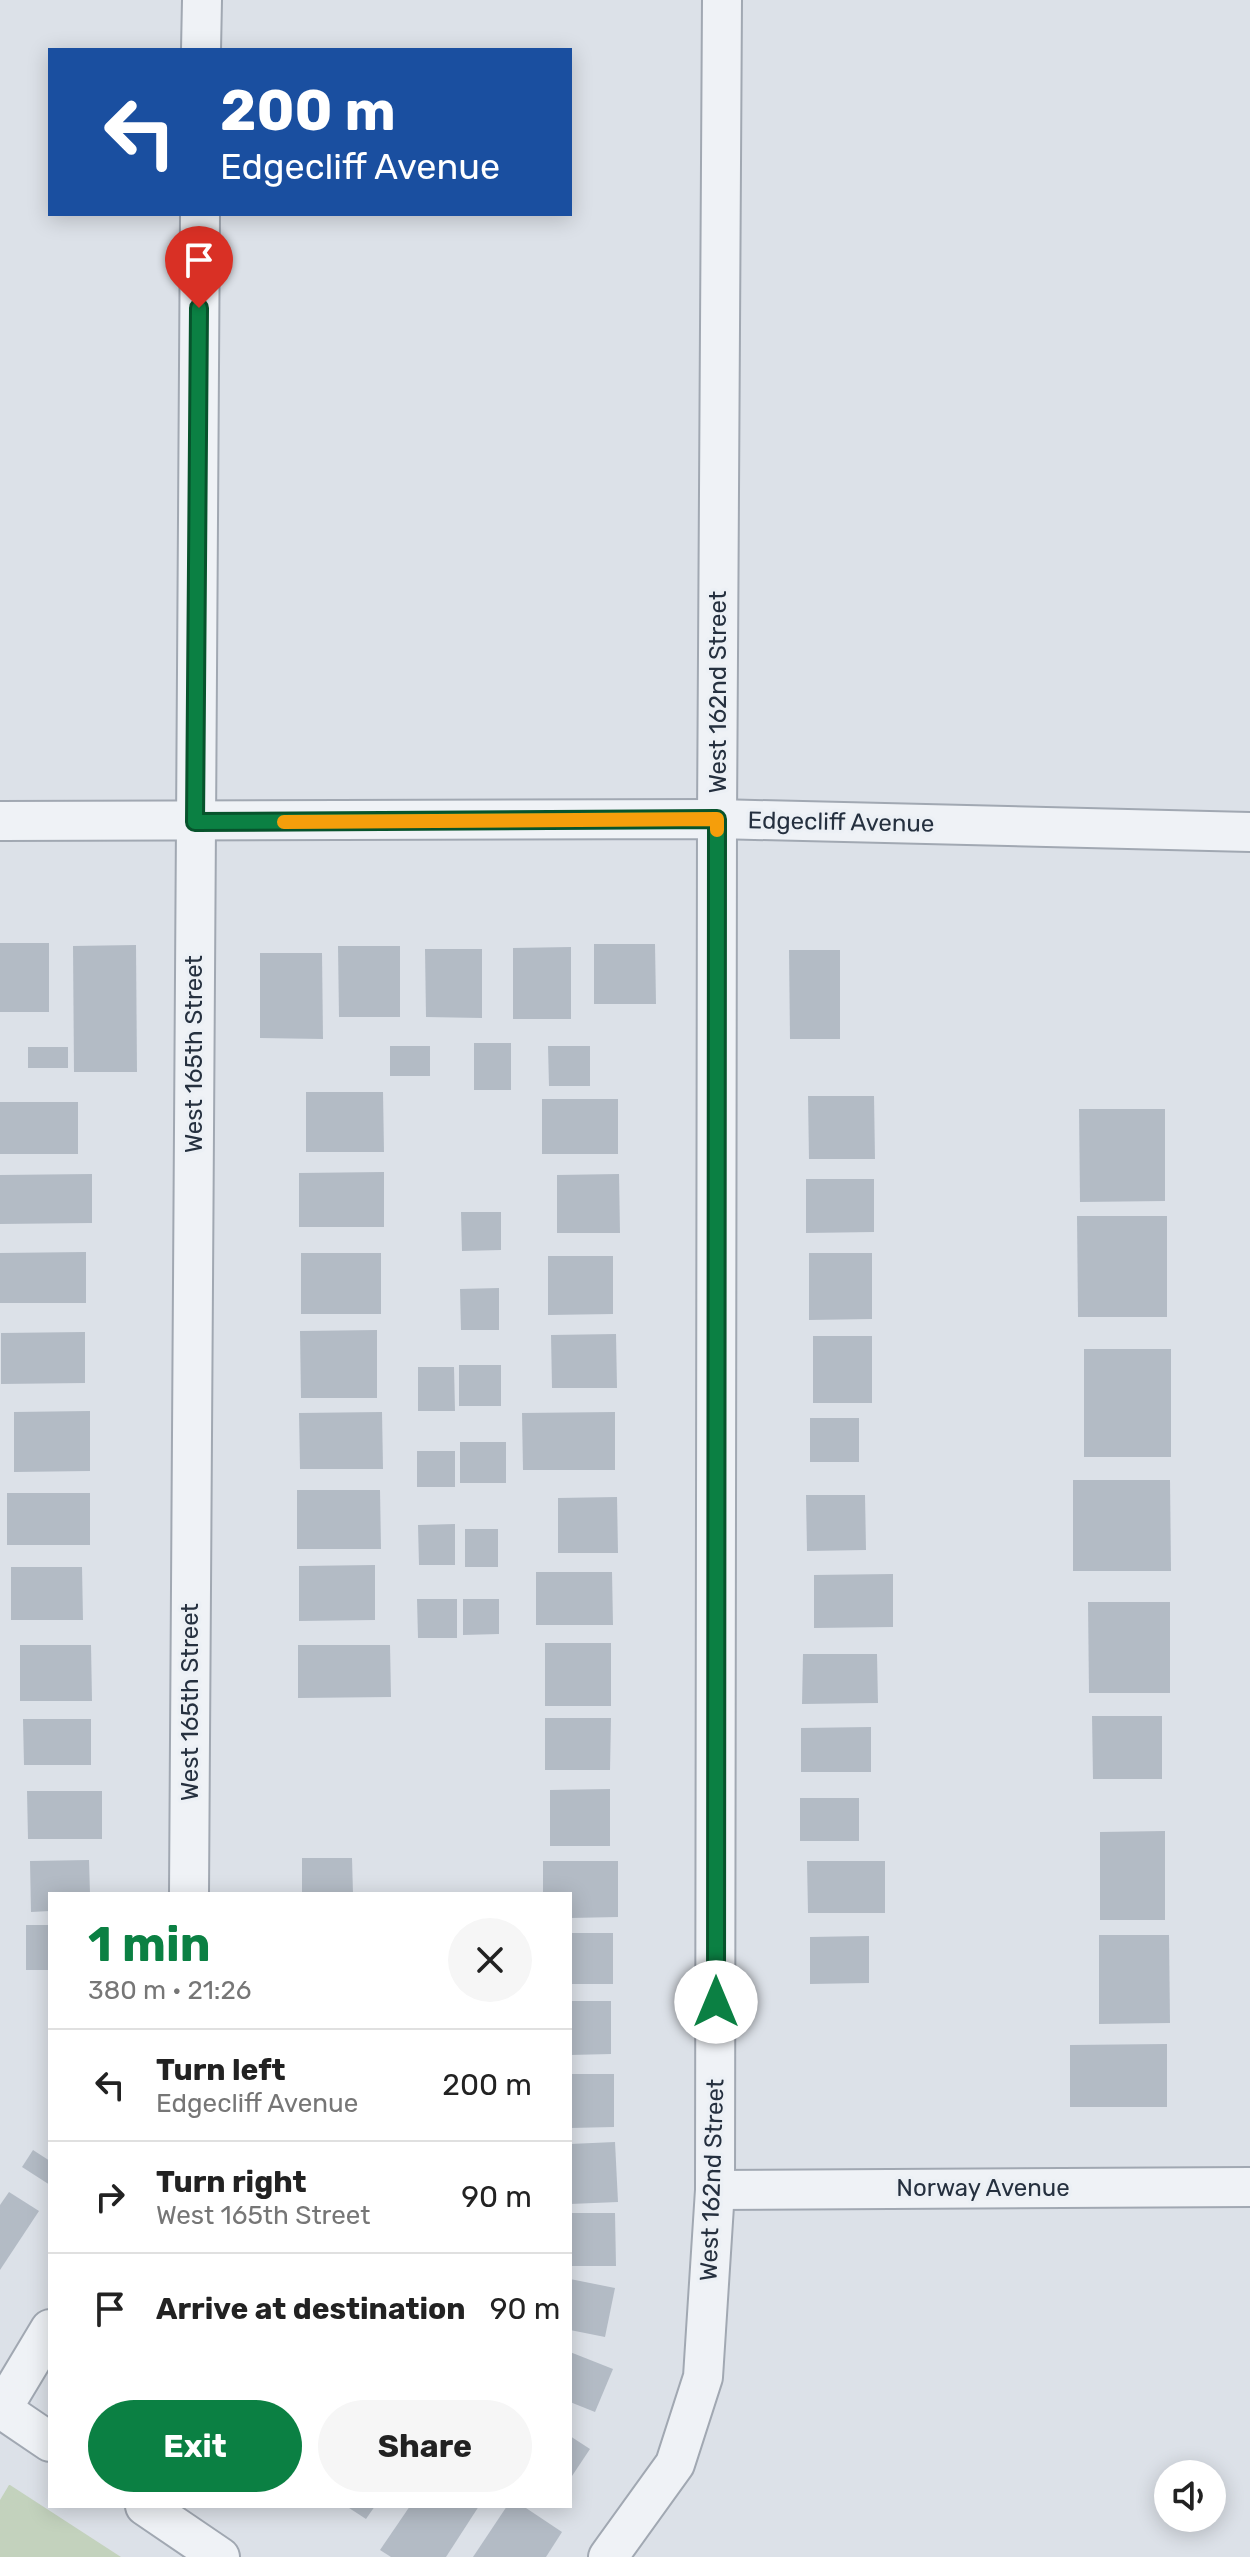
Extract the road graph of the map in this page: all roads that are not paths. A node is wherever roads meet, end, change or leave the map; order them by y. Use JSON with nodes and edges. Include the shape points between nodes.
{"nodes":[{"id":1,"x":202,"y":0,"type":"edge"},
{"id":2,"x":722,"y":0,"type":"edge"},
{"id":3,"x":201,"y":48,"type":"edge"},
{"id":4,"x":200,"y":216,"type":"edge"},
{"id":5,"x":717,"y":819,"type":"junction"},
{"id":6,"x":0,"y":821,"type":"edge"},
{"id":7,"x":195,"y":822,"type":"junction"},
{"id":8,"x":1250,"y":832,"type":"edge"},
{"id":9,"x":189,"y":1892,"type":"edge"},
{"id":10,"x":1250,"y":2187,"type":"edge"},
{"id":11,"x":715,"y":2190,"type":"junction"},
{"id":12,"x":48,"y":2332,"type":"edge"},
{"id":13,"x":1,"y":2409,"type":"edge"},
{"id":14,"x":48,"y":2441,"type":"edge"},
{"id":15,"x":148,"y":2508,"type":"edge"},
{"id":16,"x":220,"y":2557,"type":"edge"},
{"id":17,"x":608,"y":2557,"type":"edge"}],
"edges":[{"from":1,"to":3,"type":"street"},
{"from":2,"to":5,"type":"street","name":"West 162nd Street"},
{"from":4,"to":7,"type":"street","name":"West 165th Street"},
{"from":5,"to":7,"type":"street","name":"Edgecliff Avenue"},
{"from":5,"to":8,"type":"street","name":"Edgecliff Avenue"},
{"from":5,"to":11,"type":"street","name":"West 162nd Street"},
{"from":6,"to":7,"type":"street","name":"Edgecliff Avenue"},
{"from":7,"to":9,"type":"street","name":"West 165th Street"},
{"from":10,"to":11,"type":"street","name":"Norway Avenue"},
{"from":11,"to":17,"type":"street","name":"West 162nd Street","via":[[703,2377],[675,2464]]},
{"from":12,"to":13,"type":"street"},
{"from":13,"to":14,"type":"street"},
{"from":15,"to":16,"type":"street"}]}
